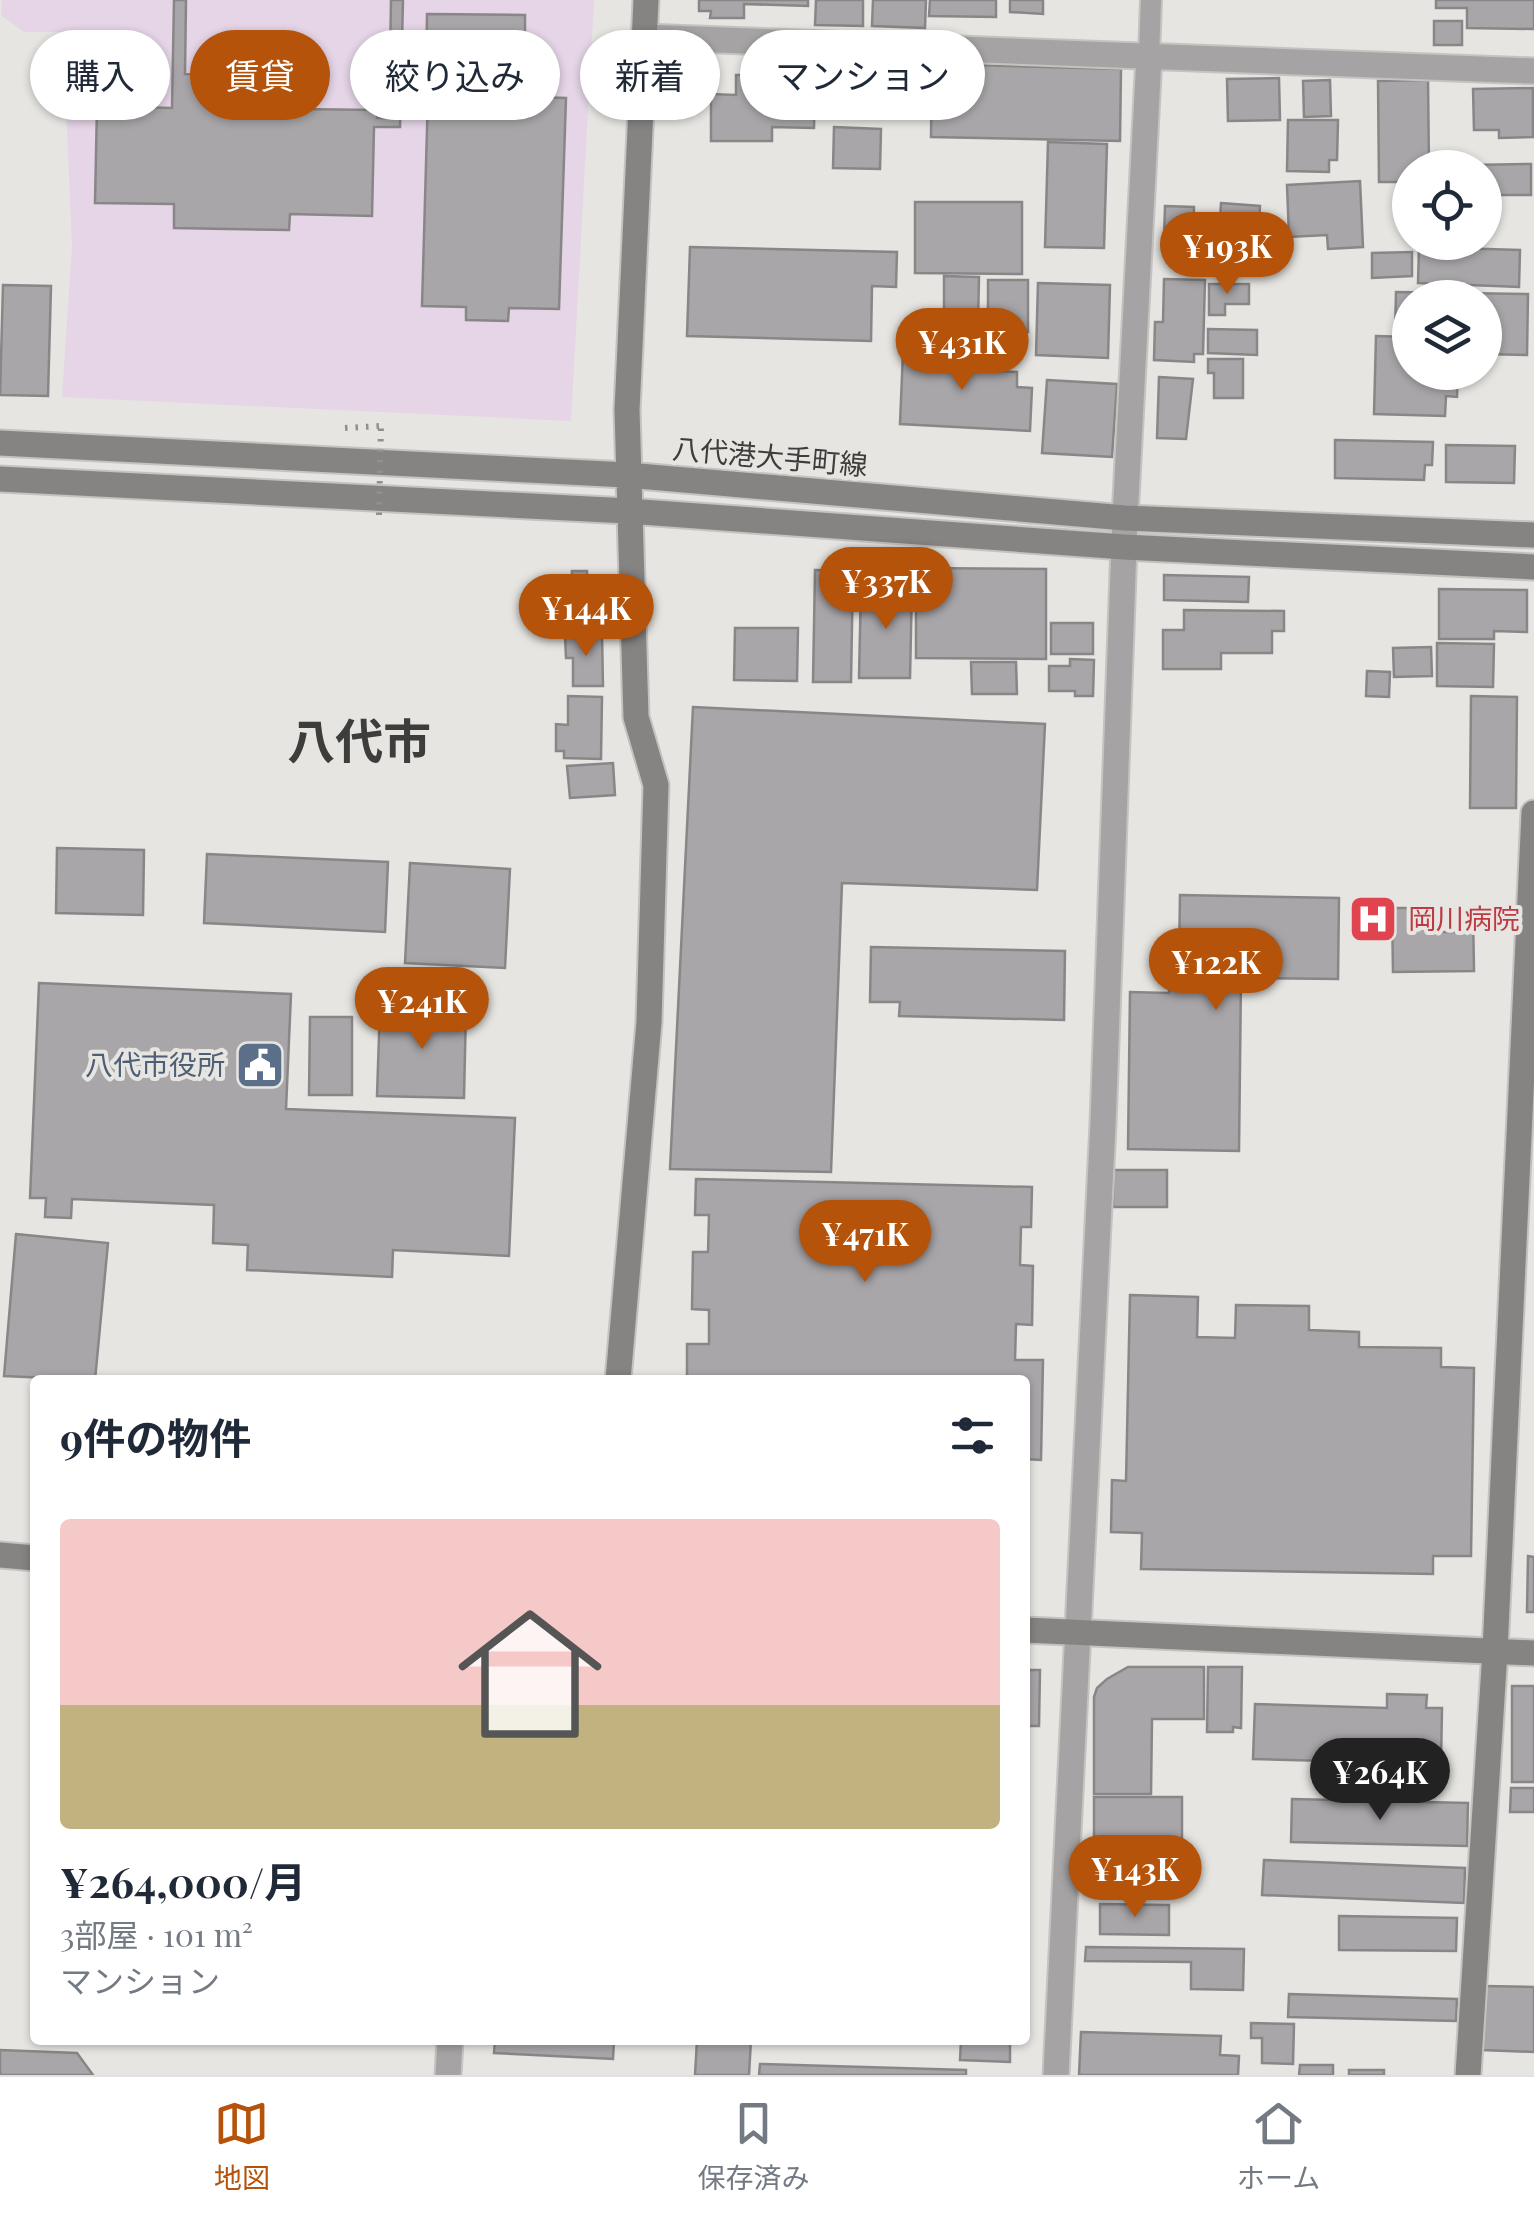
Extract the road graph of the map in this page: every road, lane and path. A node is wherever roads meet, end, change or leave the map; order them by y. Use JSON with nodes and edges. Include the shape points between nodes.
{"nodes":[{"id":1,"x":646,"y":0,"type":"edge"},
{"id":2,"x":1151,"y":0,"type":"edge"},
{"id":3,"x":644,"y":30,"type":"edge"},
{"id":4,"x":720,"y":40,"type":"edge"},
{"id":5,"x":1148,"y":56,"type":"junction"},
{"id":6,"x":1534,"y":71,"type":"edge"},
{"id":7,"x":640,"y":120,"type":"edge"},
{"id":8,"x":343,"y":428,"type":"dead end"},
{"id":9,"x":0,"y":444,"type":"edge"},
{"id":10,"x":627,"y":475,"type":"junction"},
{"id":11,"x":0,"y":479,"type":"edge"},
{"id":12,"x":628,"y":510,"type":"junction"},
{"id":13,"x":379,"y":514,"type":"dead end"},
{"id":14,"x":1125,"y":518,"type":"junction"},
{"id":15,"x":1534,"y":535,"type":"edge"},
{"id":16,"x":1124,"y":547,"type":"junction"},
{"id":17,"x":1534,"y":567,"type":"edge"},
{"id":18,"x":1534,"y":813,"type":"edge"},
{"id":19,"x":618,"y":1375,"type":"edge"},
{"id":20,"x":0,"y":1555,"type":"edge"},
{"id":21,"x":30,"y":1558,"type":"edge"},
{"id":22,"x":1030,"y":1630,"type":"edge"},
{"id":23,"x":1076,"y":1634,"type":"junction"},
{"id":24,"x":1495,"y":1651,"type":"junction"},
{"id":25,"x":1534,"y":1653,"type":"edge"},
{"id":26,"x":450,"y":2045,"type":"edge"},
{"id":27,"x":448,"y":2075,"type":"edge"},
{"id":28,"x":1056,"y":2075,"type":"edge"},
{"id":29,"x":1468,"y":2075,"type":"edge"}],
"edges":[{"from":1,"to":3,"type":"street"},
{"from":2,"to":5,"type":"lane"},
{"from":4,"to":5,"type":"street"},
{"from":5,"to":6,"type":"street"},
{"from":5,"to":14,"type":"street"},
{"from":7,"to":10,"type":"street"},
{"from":8,"to":13,"type":"path","bridge":true,"via":[[381,426]]},
{"from":9,"to":10,"type":"street","name":"八代港大手町線"},
{"from":10,"to":12,"type":"street"},
{"from":10,"to":14,"type":"street","name":"八代港大手町線"},
{"from":11,"to":12,"type":"street"},
{"from":12,"to":16,"type":"street"},
{"from":12,"to":19,"type":"street","via":[[636,717],[656,785],[649,1022]]},
{"from":14,"to":15,"type":"street","name":"八代港大手町線"},
{"from":14,"to":16,"type":"street"},
{"from":16,"to":17,"type":"street"},
{"from":16,"to":23,"type":"street"},
{"from":18,"to":24,"type":"street"},
{"from":20,"to":21,"type":"street"},
{"from":22,"to":23,"type":"street"},
{"from":23,"to":24,"type":"street"},
{"from":23,"to":28,"type":"street"},
{"from":24,"to":25,"type":"street"},
{"from":24,"to":29,"type":"street"},
{"from":26,"to":27,"type":"street"}]}
